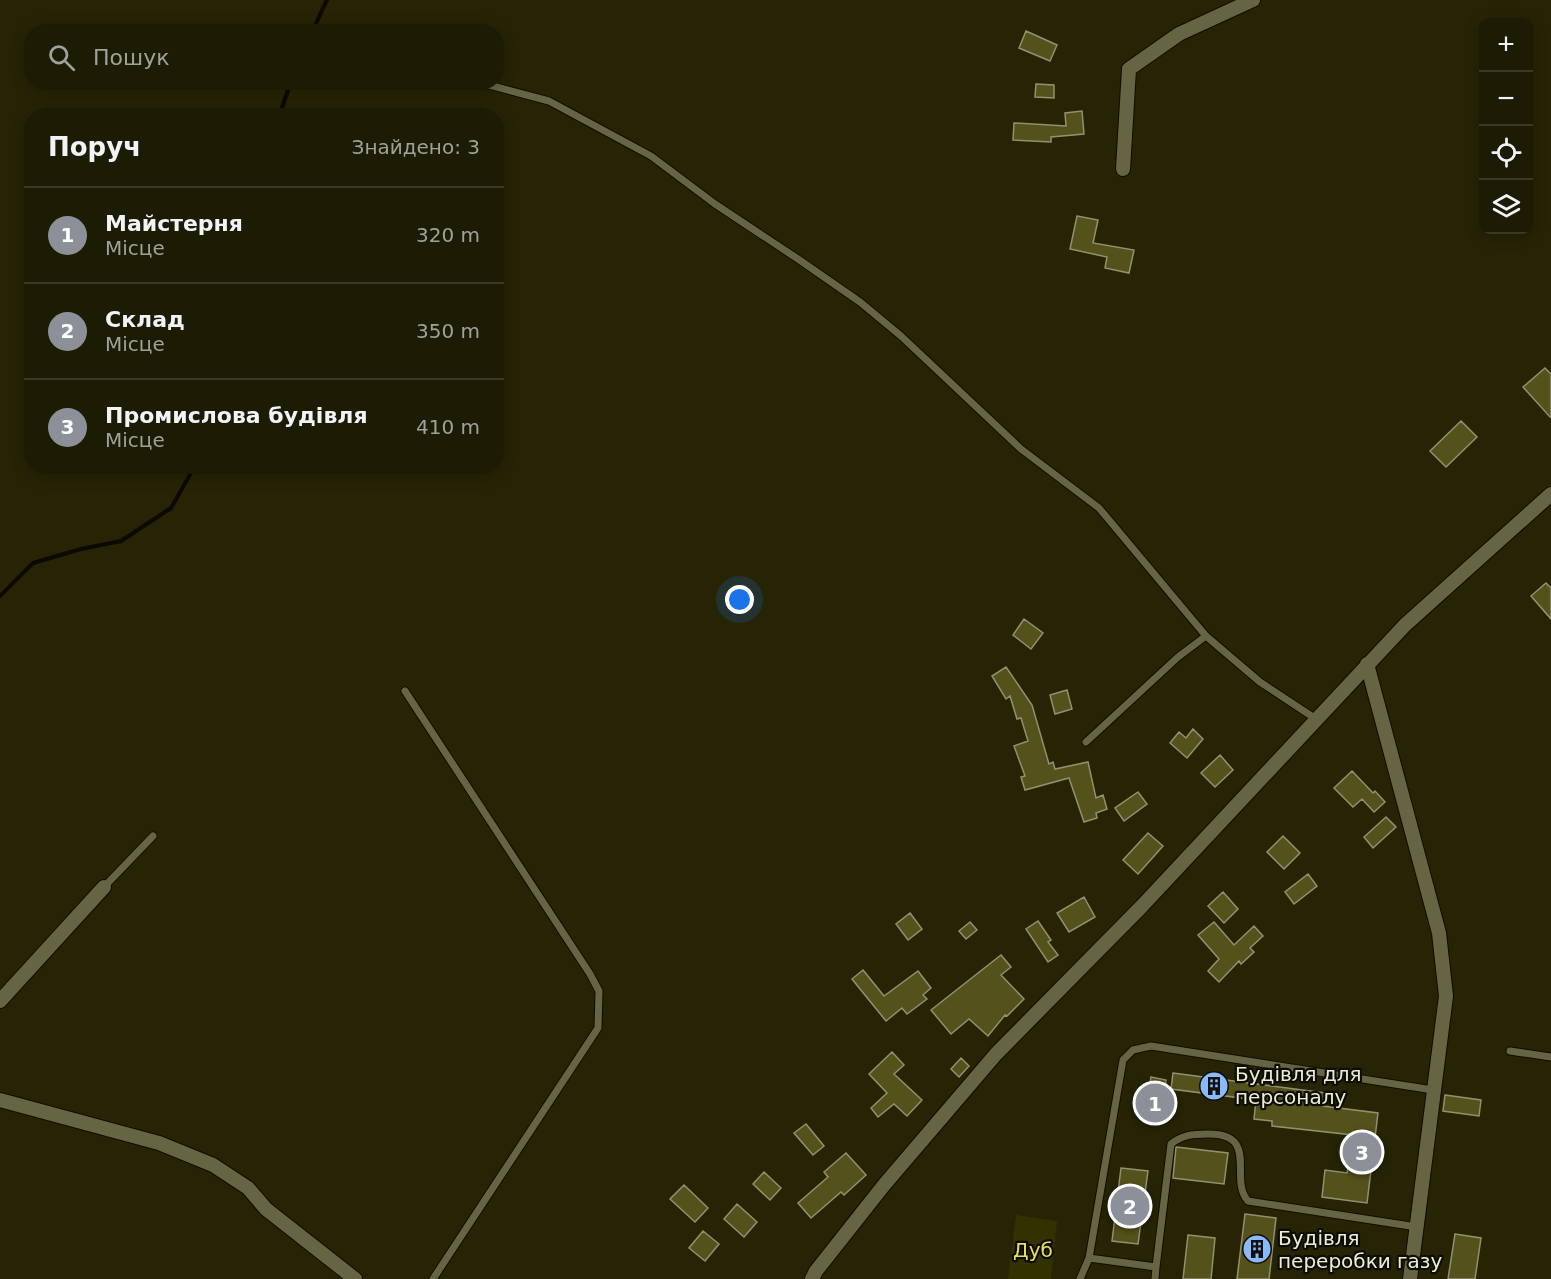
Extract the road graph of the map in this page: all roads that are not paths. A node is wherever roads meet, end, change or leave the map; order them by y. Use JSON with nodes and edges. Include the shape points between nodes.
{"nodes":[{"id":1,"x":1252,"y":0,"type":"edge"},
{"id":2,"x":504,"y":89,"type":"edge"},
{"id":3,"x":1123,"y":169,"type":"dead end"},
{"id":4,"x":1551,"y":494,"type":"edge"},
{"id":5,"x":1206,"y":636,"type":"junction"},
{"id":6,"x":1367,"y":664,"type":"junction"},
{"id":7,"x":405,"y":692,"type":"dead end"},
{"id":8,"x":1316,"y":719,"type":"junction"},
{"id":9,"x":1086,"y":742,"type":"dead end"},
{"id":10,"x":153,"y":836,"type":"dead end"},
{"id":11,"x":104,"y":888,"type":"joint"},
{"id":12,"x":0,"y":1001,"type":"edge"},
{"id":13,"x":1510,"y":1051,"type":"dead end"},
{"id":14,"x":1551,"y":1057,"type":"edge"},
{"id":15,"x":1433,"y":1090,"type":"junction"},
{"id":16,"x":0,"y":1100,"type":"edge"},
{"id":17,"x":1417,"y":1227,"type":"junction"},
{"id":18,"x":1089,"y":1258,"type":"junction"},
{"id":19,"x":1156,"y":1267,"type":"junction"},
{"id":20,"x":355,"y":1279,"type":"edge"},
{"id":21,"x":433,"y":1279,"type":"edge"},
{"id":22,"x":812,"y":1279,"type":"edge"},
{"id":23,"x":1080,"y":1279,"type":"edge"},
{"id":24,"x":1155,"y":1279,"type":"edge"},
{"id":25,"x":1410,"y":1279,"type":"edge"}],
"edges":[{"from":1,"to":3,"type":"street","via":[[1179,34],[1130,69]]},
{"from":2,"to":5,"type":"lane","via":[[549,101],[651,156],[860,302],[1021,449],[1099,508]]},
{"from":4,"to":6,"type":"street"},
{"from":5,"to":8,"type":"lane","via":[[1260,682]]},
{"from":5,"to":9,"type":"lane"},
{"from":6,"to":8,"type":"street"},
{"from":6,"to":15,"type":"street","via":[[1439,933],[1446,996]]},
{"from":7,"to":21,"type":"lane","via":[[599,991],[598,1028]]},
{"from":8,"to":22,"type":"street","via":[[1142,906],[996,1054],[884,1185]]},
{"from":10,"to":11,"type":"lane"},
{"from":11,"to":12,"type":"street"},
{"from":13,"to":14,"type":"lane"},
{"from":15,"to":17,"type":"street"},
{"from":15,"to":18,"type":"lane","via":[[1151,1046],[1133,1050],[1123,1060]]},
{"from":16,"to":20,"type":"street","via":[[159,1143],[213,1165],[248,1188],[266,1209]]},
{"from":17,"to":19,"type":"lane","via":[[1248,1201],[1241,1189],[1242,1165],[1234,1142],[1217,1134],[1189,1135],[1171,1144]]},
{"from":17,"to":25,"type":"street"},
{"from":18,"to":19,"type":"lane"},
{"from":18,"to":23,"type":"lane"},
{"from":19,"to":24,"type":"lane"}]}
